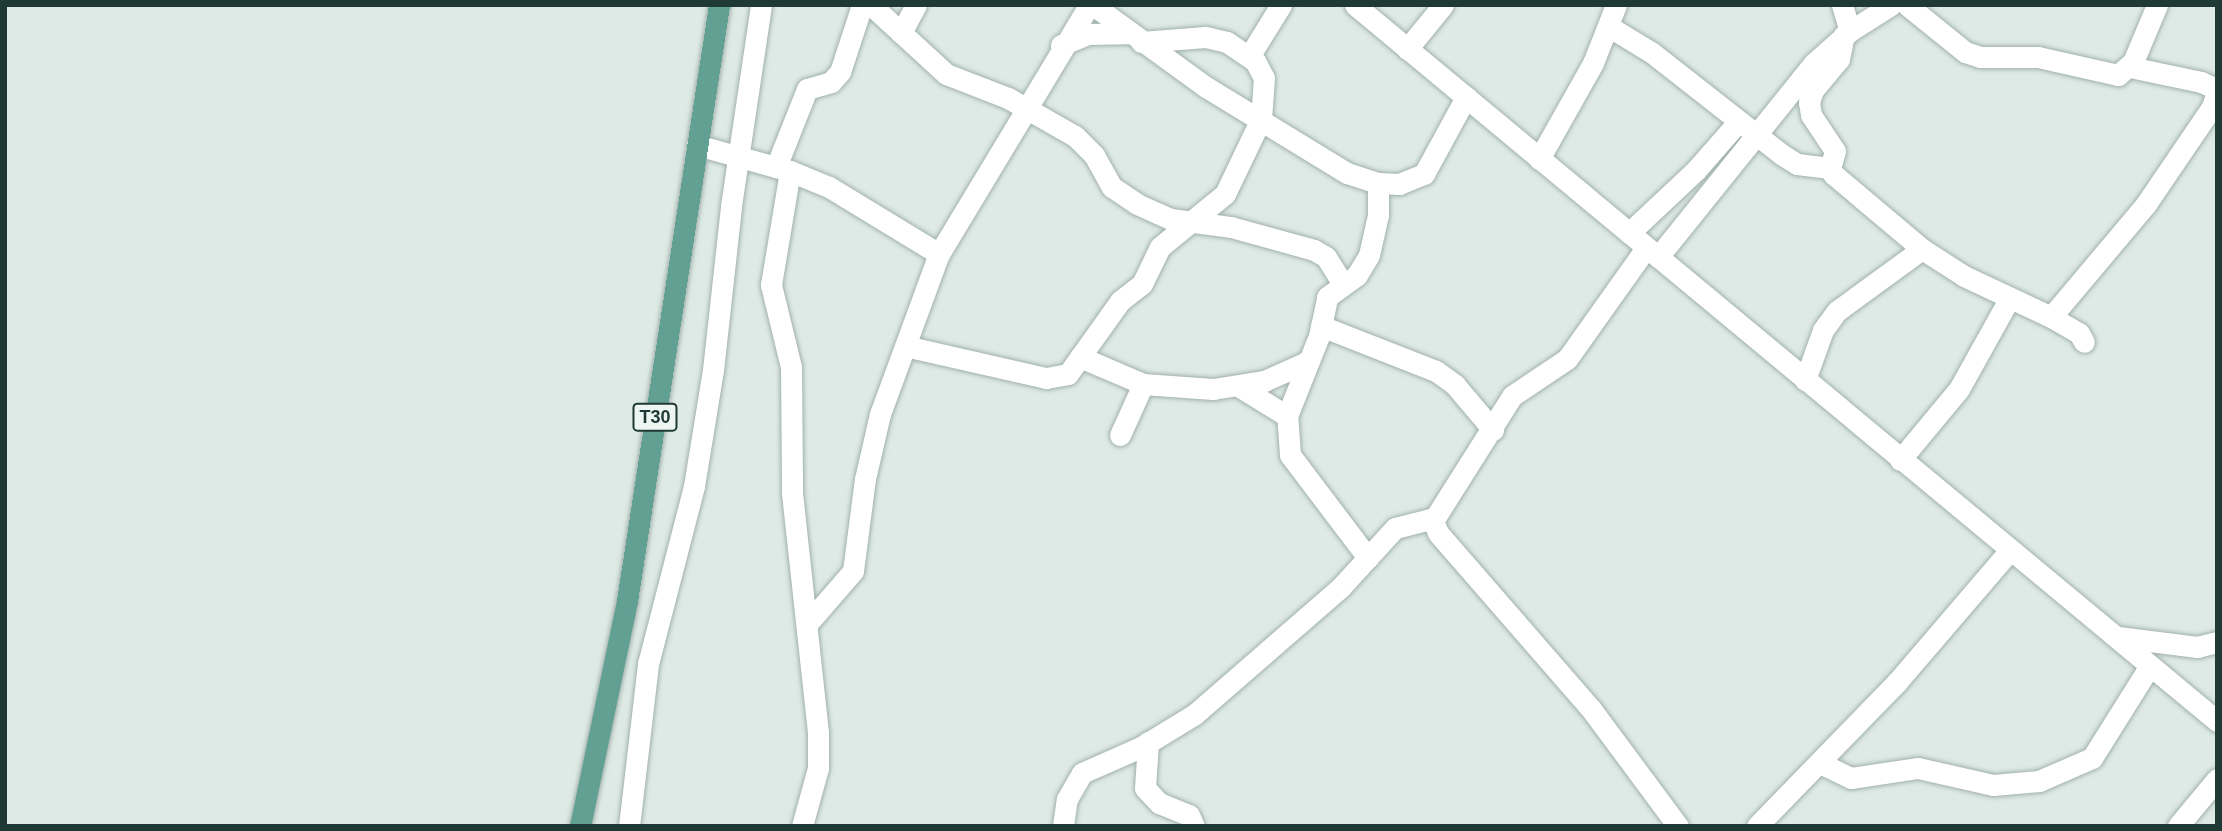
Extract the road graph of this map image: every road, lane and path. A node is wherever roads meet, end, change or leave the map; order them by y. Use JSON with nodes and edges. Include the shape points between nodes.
{"nodes":[{"id":1,"x":719,"y":5,"type":"edge"},
{"id":2,"x":761,"y":5,"type":"edge"},
{"id":3,"x":862,"y":5,"type":"edge"},
{"id":4,"x":871,"y":5,"type":"edge"},
{"id":5,"x":916,"y":5,"type":"edge"},
{"id":6,"x":1091,"y":5,"type":"edge"},
{"id":7,"x":1280,"y":5,"type":"edge"},
{"id":8,"x":1355,"y":5,"type":"edge"},
{"id":9,"x":1443,"y":5,"type":"edge"},
{"id":10,"x":1616,"y":5,"type":"edge"},
{"id":11,"x":1842,"y":5,"type":"edge"},
{"id":12,"x":1891,"y":5,"type":"edge"},
{"id":13,"x":1907,"y":5,"type":"edge"},
{"id":14,"x":2157,"y":5,"type":"edge"},
{"id":15,"x":1608,"y":26,"type":"junction"},
{"id":16,"x":901,"y":33,"type":"junction"},
{"id":17,"x":1847,"y":33,"type":"junction"},
{"id":18,"x":1134,"y":38,"type":"junction"},
{"id":19,"x":1061,"y":45,"type":"junction"},
{"id":20,"x":1407,"y":48,"type":"junction"},
{"id":21,"x":1250,"y":55,"type":"junction"},
{"id":22,"x":2130,"y":67,"type":"junction"},
{"id":23,"x":2217,"y":91,"type":"edge"},
{"id":24,"x":1466,"y":97,"type":"junction"},
{"id":25,"x":1027,"y":109,"type":"junction"},
{"id":26,"x":1261,"y":120,"type":"junction"},
{"id":27,"x":1746,"y":128,"type":"junction"},
{"id":28,"x":697,"y":145,"type":"junction"},
{"id":29,"x":738,"y":157,"type":"junction"},
{"id":30,"x":1539,"y":159,"type":"junction"},
{"id":31,"x":1830,"y":168,"type":"junction"},
{"id":32,"x":783,"y":169,"type":"junction"},
{"id":33,"x":1378,"y":183,"type":"junction"},
{"id":34,"x":1188,"y":223,"type":"junction"},
{"id":35,"x":1629,"y":233,"type":"junction"},
{"id":36,"x":1922,"y":248,"type":"junction"},
{"id":37,"x":1652,"y":252,"type":"junction"},
{"id":38,"x":939,"y":254,"type":"junction"},
{"id":39,"x":1342,"y":283,"type":"junction"},
{"id":40,"x":2009,"y":299,"type":"junction"},
{"id":41,"x":2051,"y":317,"type":"junction"},
{"id":42,"x":1321,"y":326,"type":"junction"},
{"id":43,"x":2084,"y":342,"type":"dead end"},
{"id":44,"x":905,"y":346,"type":"junction"},
{"id":45,"x":1080,"y":357,"type":"junction"},
{"id":46,"x":1309,"y":361,"type":"junction"},
{"id":47,"x":1805,"y":380,"type":"junction"},
{"id":48,"x":1143,"y":384,"type":"junction"},
{"id":49,"x":1240,"y":387,"type":"junction"},
{"id":50,"x":1287,"y":416,"type":"junction"},
{"id":51,"x":1493,"y":430,"type":"junction"},
{"id":52,"x":1120,"y":435,"type":"dead end"},
{"id":53,"x":1900,"y":460,"type":"junction"},
{"id":54,"x":1433,"y":518,"type":"junction"},
{"id":55,"x":2010,"y":550,"type":"junction"},
{"id":56,"x":1368,"y":558,"type":"junction"},
{"id":57,"x":807,"y":624,"type":"junction"},
{"id":58,"x":2118,"y":637,"type":"junction"},
{"id":59,"x":2217,"y":642,"type":"edge"},
{"id":60,"x":2148,"y":667,"type":"junction"},
{"id":61,"x":2217,"y":721,"type":"edge"},
{"id":62,"x":1148,"y":742,"type":"junction"},
{"id":63,"x":1820,"y":763,"type":"junction"},
{"id":64,"x":2217,"y":779,"type":"edge"},
{"id":65,"x":580,"y":826,"type":"edge"},
{"id":66,"x":629,"y":826,"type":"edge"},
{"id":67,"x":802,"y":826,"type":"edge"},
{"id":68,"x":1063,"y":826,"type":"edge"},
{"id":69,"x":1194,"y":826,"type":"edge"},
{"id":70,"x":1678,"y":826,"type":"edge"},
{"id":71,"x":1756,"y":826,"type":"edge"},
{"id":72,"x":2178,"y":826,"type":"edge"}],
"edges":[{"from":1,"to":28,"type":"main road","number":"T30"},
{"from":2,"to":29,"type":"street"},
{"from":3,"to":32,"type":"street","via":[[840,72],[831,82],[807,89]]},
{"from":4,"to":16,"type":"street"},
{"from":5,"to":16,"type":"street"},
{"from":6,"to":18,"type":"street"},
{"from":6,"to":19,"type":"street"},
{"from":7,"to":21,"type":"street"},
{"from":8,"to":20,"type":"street"},
{"from":9,"to":20,"type":"street"},
{"from":10,"to":15,"type":"street"},
{"from":11,"to":17,"type":"street"},
{"from":12,"to":17,"type":"street"},
{"from":13,"to":22,"type":"street","via":[[1965,51],[1980,57],[2038,57],[2110,74]]},
{"from":14,"to":22,"type":"street"},
{"from":15,"to":27,"type":"street","via":[[1651,52]]},
{"from":15,"to":30,"type":"street"},
{"from":16,"to":25,"type":"street","via":[[946,74]]},
{"from":17,"to":27,"type":"street"},
{"from":17,"to":31,"type":"street","via":[[1839,59],[1813,90],[1809,102],[1811,115],[1836,151]]},
{"from":18,"to":19,"type":"street","via":[[1088,34]]},
{"from":18,"to":21,"type":"street","via":[[1205,37]]},
{"from":18,"to":26,"type":"street"},
{"from":19,"to":25,"type":"street"},
{"from":20,"to":24,"type":"street"},
{"from":21,"to":26,"type":"street","via":[[1264,78]]},
{"from":22,"to":23,"type":"street","via":[[2201,82]]},
{"from":23,"to":41,"type":"street","via":[[2212,107],[2146,204]]},
{"from":24,"to":30,"type":"street"},
{"from":24,"to":33,"type":"street","via":[[1424,174],[1406,182]]},
{"from":25,"to":34,"type":"street","via":[[1086,145],[1112,187],[1137,204]]},
{"from":25,"to":38,"type":"street"},
{"from":26,"to":33,"type":"street","via":[[1348,173]]},
{"from":26,"to":34,"type":"street","via":[[1225,194]]},
{"from":27,"to":31,"type":"street","via":[[1797,164]]},
{"from":27,"to":35,"type":"street"},
{"from":27,"to":37,"type":"street"},
{"from":28,"to":29,"type":"street"},
{"from":28,"to":65,"type":"main road","number":"T30","via":[[627,601]]},
{"from":29,"to":32,"type":"street"},
{"from":29,"to":66,"type":"street","via":[[713,370],[694,486],[648,664]]},
{"from":30,"to":35,"type":"street"},
{"from":31,"to":36,"type":"street"},
{"from":32,"to":38,"type":"street","via":[[829,187]]},
{"from":32,"to":57,"type":"street","via":[[771,285],[791,367],[792,493]]},
{"from":33,"to":39,"type":"street","via":[[1378,215],[1368,255],[1357,275]]},
{"from":34,"to":39,"type":"street","via":[[1231,227],[1314,250],[1326,257]]},
{"from":34,"to":45,"type":"street","via":[[1160,247],[1142,284],[1120,301]]},
{"from":35,"to":37,"type":"street"},
{"from":36,"to":40,"type":"street"},
{"from":36,"to":47,"type":"street","via":[[1828,321]]},
{"from":37,"to":47,"type":"street"},
{"from":37,"to":51,"type":"street","via":[[1567,359],[1521,387]]},
{"from":38,"to":44,"type":"street"},
{"from":39,"to":42,"type":"street","via":[[1327,297]]},
{"from":40,"to":41,"type":"street"},
{"from":40,"to":53,"type":"street","via":[[1959,389]]},
{"from":41,"to":43,"type":"street","via":[[2079,333]]},
{"from":42,"to":46,"type":"street"},
{"from":42,"to":51,"type":"street","via":[[1436,371],[1455,385]]},
{"from":44,"to":45,"type":"street","via":[[1046,378],[1068,374]]},
{"from":44,"to":57,"type":"street","via":[[886,390],[872,447],[853,571]]},
{"from":45,"to":48,"type":"street"},
{"from":46,"to":49,"type":"street"},
{"from":46,"to":50,"type":"street"},
{"from":47,"to":53,"type":"street"},
{"from":48,"to":49,"type":"street"},
{"from":48,"to":52,"type":"street"},
{"from":49,"to":50,"type":"street"},
{"from":50,"to":56,"type":"street","via":[[1290,455]]},
{"from":51,"to":54,"type":"street"},
{"from":53,"to":55,"type":"street"},
{"from":54,"to":56,"type":"street","via":[[1403,523]]},
{"from":54,"to":70,"type":"street","via":[[1438,533],[1591,709]]},
{"from":55,"to":58,"type":"street"},
{"from":55,"to":63,"type":"street"},
{"from":56,"to":62,"type":"street","via":[[1195,715]]},
{"from":57,"to":67,"type":"street","via":[[818,768]]},
{"from":58,"to":59,"type":"street","via":[[2197,647]]},
{"from":58,"to":60,"type":"street"},
{"from":60,"to":61,"type":"street"},
{"from":60,"to":63,"type":"street","via":[[2092,758],[2039,781],[1993,785],[1918,768],[1851,778]]},
{"from":62,"to":68,"type":"street","via":[[1077,778],[1067,799]]},
{"from":62,"to":69,"type":"street","via":[[1145,788],[1159,803],[1189,815]]},
{"from":63,"to":71,"type":"street"},
{"from":64,"to":72,"type":"street"}]}
